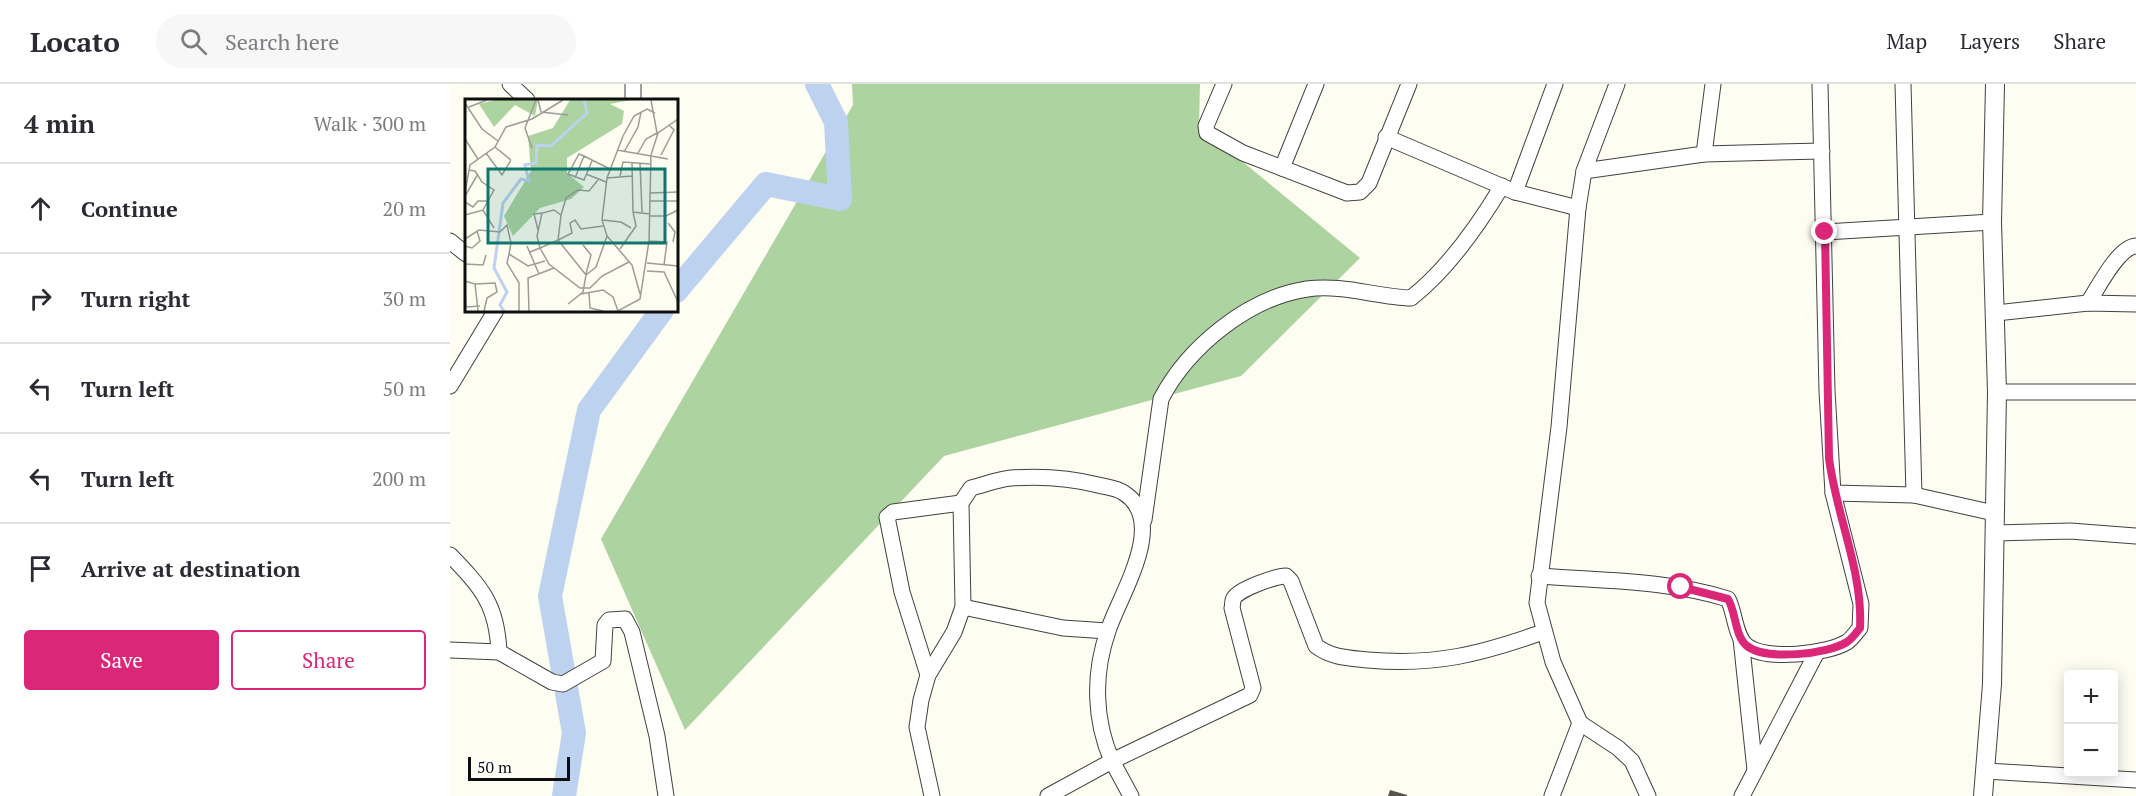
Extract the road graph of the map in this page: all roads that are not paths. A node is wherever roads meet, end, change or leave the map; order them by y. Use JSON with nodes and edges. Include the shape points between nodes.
{"nodes":[{"id":1,"x":510,"y":84,"type":"edge"},
{"id":2,"x":1224,"y":84,"type":"edge"},
{"id":3,"x":1316,"y":84,"type":"edge"},
{"id":4,"x":1409,"y":84,"type":"edge"},
{"id":5,"x":1555,"y":84,"type":"edge"},
{"id":6,"x":1713,"y":84,"type":"edge"},
{"id":7,"x":1820,"y":84,"type":"edge"},
{"id":8,"x":1903,"y":84,"type":"edge"},
{"id":9,"x":1995,"y":84,"type":"edge"},
{"id":10,"x":1611,"y":86,"type":"edge"},
{"id":11,"x":526,"y":99,"type":"edge"},
{"id":12,"x":1386,"y":137,"type":"junction"},
{"id":13,"x":1822,"y":151,"type":"junction"},
{"id":14,"x":1704,"y":154,"type":"junction"},
{"id":15,"x":1282,"y":168,"type":"junction"},
{"id":16,"x":1584,"y":171,"type":"junction"},
{"id":17,"x":1509,"y":189,"type":"junction"},
{"id":18,"x":1578,"y":208,"type":"junction"},
{"id":19,"x":1992,"y":222,"type":"junction"},
{"id":20,"x":1908,"y":228,"type":"junction"},
{"id":21,"x":1825,"y":232,"type":"junction"},
{"id":22,"x":450,"y":241,"type":"edge"},
{"id":23,"x":2134,"y":245,"type":"edge"},
{"id":24,"x":465,"y":253,"type":"edge"},
{"id":25,"x":2088,"y":303,"type":"junction"},
{"id":26,"x":2136,"y":304,"type":"edge"},
{"id":27,"x":495,"y":312,"type":"edge"},
{"id":28,"x":1996,"y":312,"type":"junction"},
{"id":29,"x":450,"y":386,"type":"edge"},
{"id":30,"x":1997,"y":392,"type":"junction"},
{"id":31,"x":2136,"y":392,"type":"edge"},
{"id":32,"x":1833,"y":493,"type":"junction"},
{"id":33,"x":1914,"y":495,"type":"junction"},
{"id":34,"x":961,"y":503,"type":"junction"},
{"id":35,"x":1994,"y":513,"type":"junction"},
{"id":36,"x":1143,"y":525,"type":"junction"},
{"id":37,"x":1994,"y":533,"type":"junction"},
{"id":38,"x":2136,"y":536,"type":"edge"},
{"id":39,"x":450,"y":555,"type":"edge"},
{"id":40,"x":1539,"y":576,"type":"junction"},
{"id":41,"x":963,"y":607,"type":"junction"},
{"id":42,"x":1107,"y":631,"type":"junction"},
{"id":43,"x":1544,"y":633,"type":"junction"},
{"id":44,"x":1741,"y":639,"type":"junction"},
{"id":45,"x":450,"y":650,"type":"edge"},
{"id":46,"x":499,"y":652,"type":"junction"},
{"id":47,"x":1817,"y":652,"type":"junction"},
{"id":48,"x":928,"y":675,"type":"junction"},
{"id":49,"x":1580,"y":723,"type":"junction"},
{"id":50,"x":1112,"y":761,"type":"junction"},
{"id":51,"x":1986,"y":771,"type":"junction"},
{"id":52,"x":1755,"y":772,"type":"junction"},
{"id":53,"x":2136,"y":780,"type":"edge"},
{"id":54,"x":666,"y":796,"type":"edge"},
{"id":55,"x":932,"y":796,"type":"edge"},
{"id":56,"x":1048,"y":796,"type":"edge"},
{"id":57,"x":1131,"y":796,"type":"edge"},
{"id":58,"x":1552,"y":796,"type":"edge"},
{"id":59,"x":1648,"y":796,"type":"edge"},
{"id":60,"x":1742,"y":796,"type":"edge"},
{"id":61,"x":1983,"y":796,"type":"edge"}],
"edges":[{"from":1,"to":11,"type":"street"},
{"from":2,"to":15,"type":"street","via":[[1206,126],[1207,133]]},
{"from":3,"to":15,"type":"street"},
{"from":4,"to":12,"type":"street"},
{"from":5,"to":17,"type":"street"},
{"from":6,"to":14,"type":"street"},
{"from":7,"to":13,"type":"street"},
{"from":8,"to":20,"type":"street"},
{"from":9,"to":19,"type":"street"},
{"from":10,"to":16,"type":"street"},
{"from":12,"to":15,"type":"street","via":[[1369,183],[1360,192],[1347,193]]},
{"from":12,"to":17,"type":"street"},
{"from":13,"to":14,"type":"street"},
{"from":13,"to":21,"type":"street"},
{"from":14,"to":16,"type":"street"},
{"from":16,"to":18,"type":"street"},
{"from":17,"to":18,"type":"street"},
{"from":17,"to":36,"type":"street","via":[[1411,298],[1356,290],[1308,289],[1276,298],[1246,313],[1188,360],[1169,382],[1161,399]]},
{"from":18,"to":40,"type":"street","via":[[1560,416]]},
{"from":19,"to":20,"type":"street"},
{"from":19,"to":28,"type":"street"},
{"from":20,"to":21,"type":"street"},
{"from":20,"to":33,"type":"street"},
{"from":21,"to":32,"type":"street"},
{"from":22,"to":24,"type":"street"},
{"from":23,"to":25,"type":"street","via":[[2121,253]]},
{"from":25,"to":26,"type":"street"},
{"from":25,"to":28,"type":"street"},
{"from":27,"to":29,"type":"street"},
{"from":28,"to":30,"type":"street"},
{"from":30,"to":31,"type":"street"},
{"from":30,"to":35,"type":"street"},
{"from":32,"to":33,"type":"street"},
{"from":32,"to":47,"type":"street","via":[[1861,604],[1860,628],[1847,642]]},
{"from":33,"to":35,"type":"street"},
{"from":34,"to":36,"type":"street","via":[[971,488],[1010,478],[1081,480],[1124,492],[1137,507]]},
{"from":34,"to":41,"type":"street"},
{"from":34,"to":48,"type":"street","via":[[886,516],[902,591]]},
{"from":35,"to":37,"type":"street"},
{"from":36,"to":42,"type":"street","via":[[1132,578]]},
{"from":37,"to":38,"type":"street","via":[[2070,531]]},
{"from":37,"to":51,"type":"street","via":[[1992,684]]},
{"from":39,"to":46,"type":"street","via":[[479,584],[491,605],[498,626]]},
{"from":40,"to":43,"type":"street","via":[[1538,603]]},
{"from":40,"to":44,"type":"street","via":[[1681,587],[1722,597],[1734,609]]},
{"from":41,"to":42,"type":"street","via":[[1063,628]]},
{"from":41,"to":48,"type":"street","via":[[954,633]]},
{"from":42,"to":50,"type":"street","via":[[1098,673],[1098,714]]},
{"from":43,"to":49,"type":"street"},
{"from":43,"to":50,"type":"street","via":[[1483,653],[1424,662],[1338,657],[1316,646],[1291,581],[1278,576],[1234,598],[1232,608],[1253,688],[1250,695]]},
{"from":44,"to":47,"type":"street","via":[[1759,652]]},
{"from":44,"to":52,"type":"street"},
{"from":45,"to":46,"type":"street"},
{"from":46,"to":54,"type":"street","via":[[546,679],[563,684],[603,661],[605,625],[609,620],[625,619],[632,633],[657,736]]},
{"from":47,"to":52,"type":"street"},
{"from":48,"to":55,"type":"street","via":[[917,727]]},
{"from":49,"to":58,"type":"street"},
{"from":49,"to":59,"type":"street","via":[[1632,761]]},
{"from":50,"to":56,"type":"street"},
{"from":50,"to":57,"type":"street"},
{"from":51,"to":53,"type":"street"},
{"from":51,"to":61,"type":"street"},
{"from":52,"to":60,"type":"street"}]}
